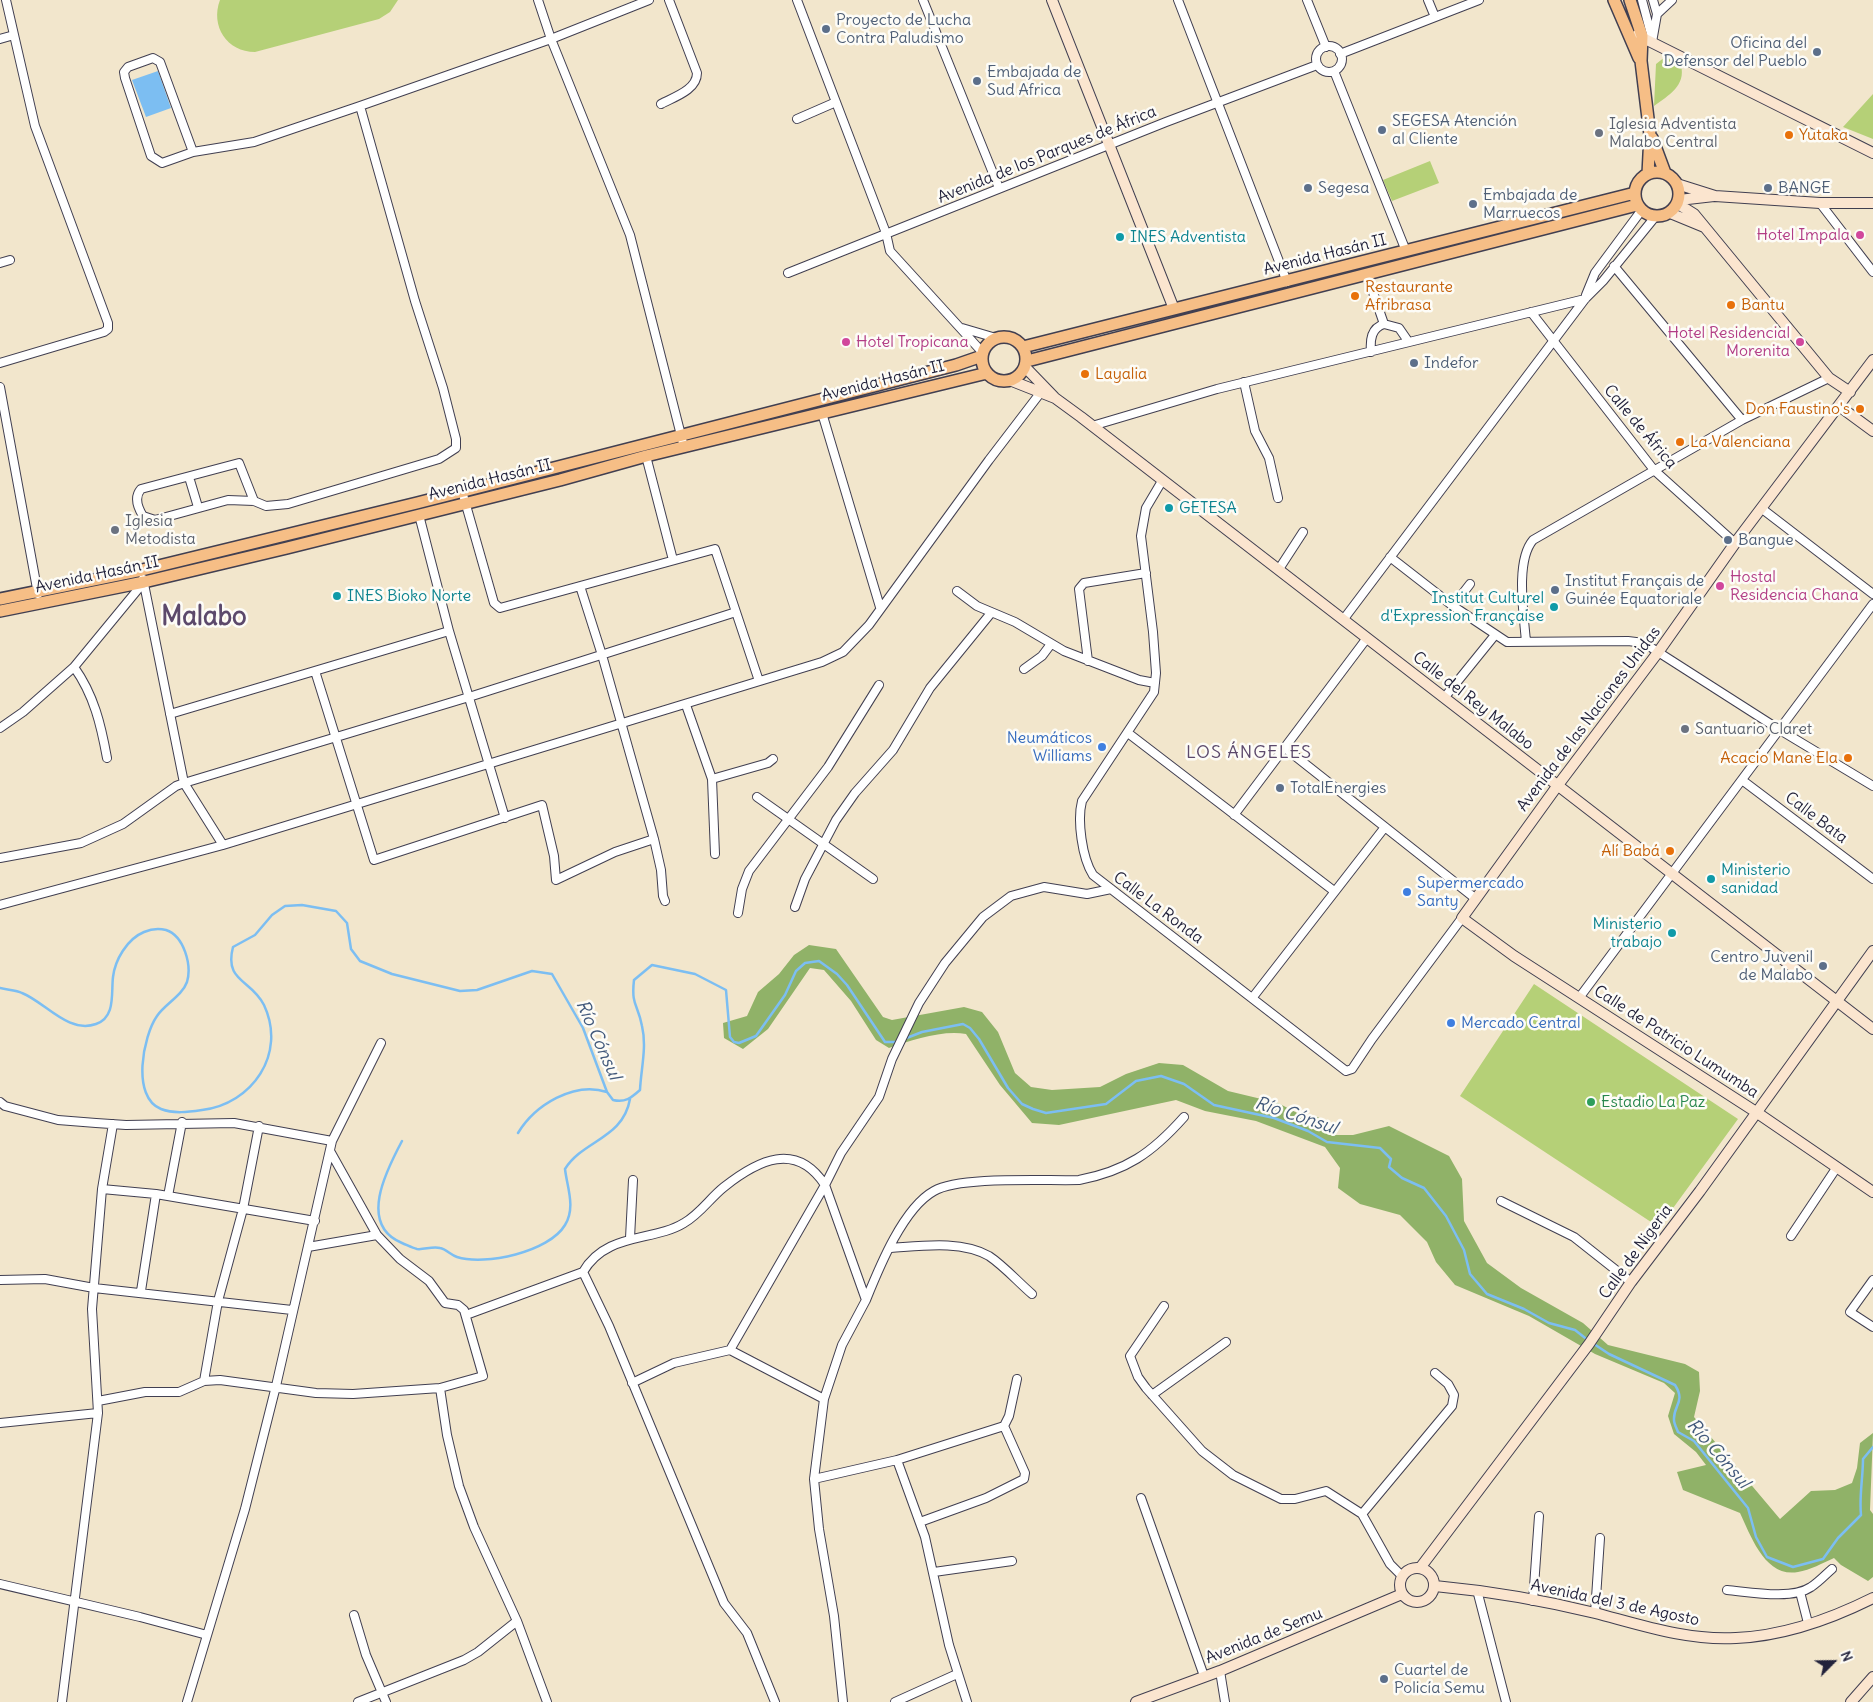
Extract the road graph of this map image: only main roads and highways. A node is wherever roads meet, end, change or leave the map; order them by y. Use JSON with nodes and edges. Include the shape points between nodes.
{"nodes":[{"id":1,"x":1614,"y":0,"type":"edge"},
{"id":2,"x":1630,"y":0,"type":"edge"},
{"id":3,"x":1641,"y":62,"type":"junction"},
{"id":4,"x":1650,"y":134,"type":"junction"},
{"id":5,"x":1665,"y":173,"type":"junction"},
{"id":6,"x":1648,"y":174,"type":"junction"},
{"id":7,"x":1635,"y":193,"type":"junction"},
{"id":8,"x":1639,"y":208,"type":"junction"},
{"id":9,"x":1023,"y":347,"type":"junction"},
{"id":10,"x":983,"y":355,"type":"junction"},
{"id":11,"x":1026,"y":364,"type":"junction"},
{"id":12,"x":987,"y":373,"type":"junction"},
{"id":13,"x":39,"y":598,"type":"junction"},
{"id":14,"x":0,"y":599,"type":"edge"},
{"id":15,"x":0,"y":611,"type":"edge"}],
"edges":[{"from":1,"to":3,"type":"main road"},
{"from":2,"to":3,"type":"main road","via":[[1642,36]]},
{"from":3,"to":4,"type":"main road"},
{"from":4,"to":5,"type":"main road"},
{"from":4,"to":6,"type":"main road"},
{"from":5,"to":6,"type":"main road"},
{"from":5,"to":8,"type":"main road","via":[[1677,184],[1676,205],[1655,217]]},
{"from":6,"to":7,"type":"main road","via":[[1639,181]]},
{"from":7,"to":8,"type":"main road"},
{"from":7,"to":9,"type":"main road","name":"Avenida Hasán II"},
{"from":8,"to":11,"type":"main road","name":"Avenida Hasán II"},
{"from":9,"to":10,"type":"main road","via":[[1008,337],[996,338],[988,344]]},
{"from":9,"to":11,"type":"main road"},
{"from":10,"to":12,"type":"main road"},
{"from":10,"to":13,"type":"main road","name":"Avenida Hasán II","via":[[956,365]]},
{"from":11,"to":12,"type":"main road","via":[[1022,373],[1012,381],[998,381]]},
{"from":12,"to":13,"type":"main road","name":"Avenida Hasán II","via":[[144,582]]},
{"from":13,"to":14,"type":"main road","name":"Avenida Hasán II"},
{"from":13,"to":15,"type":"main road","name":"Avenida Hasán II"}]}
